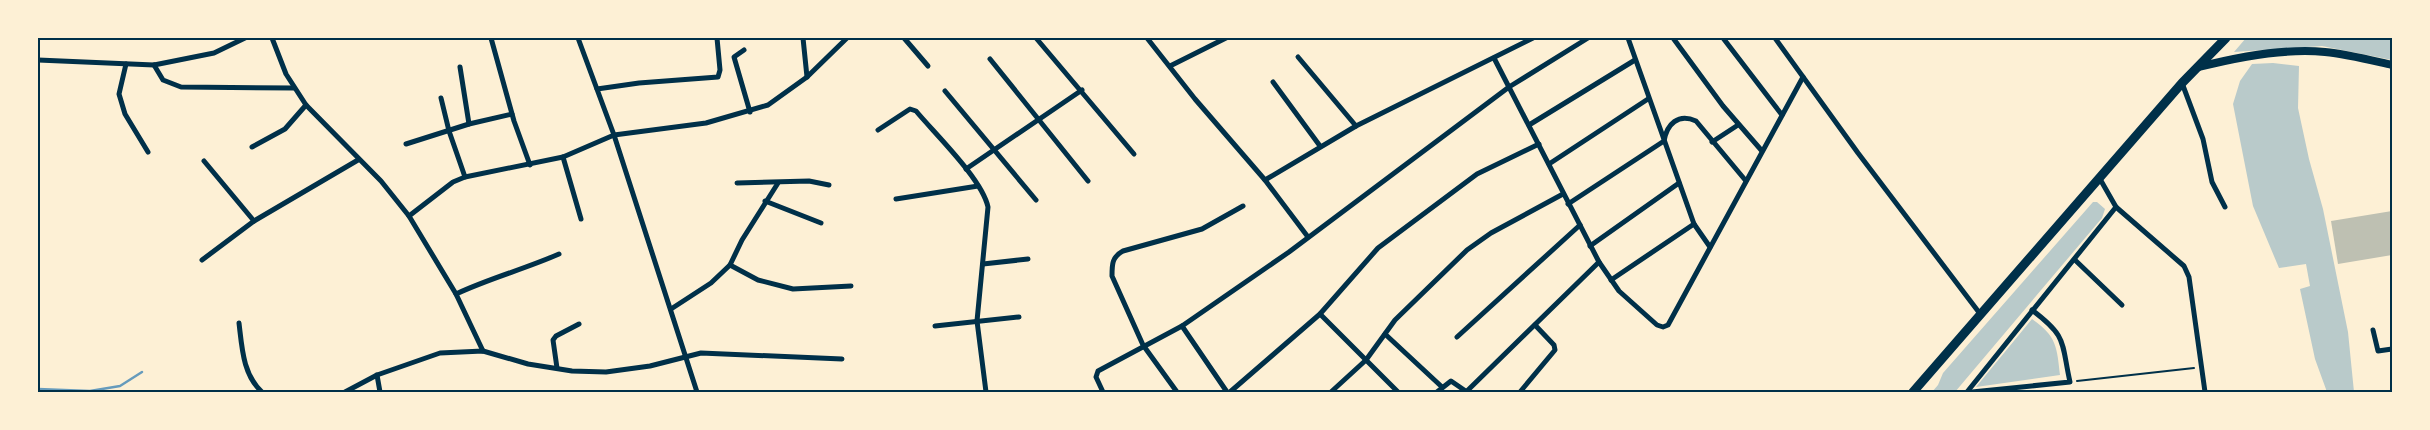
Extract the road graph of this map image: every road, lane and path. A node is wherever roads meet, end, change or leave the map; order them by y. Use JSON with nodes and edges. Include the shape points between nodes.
{"nodes":[{"id":1,"x":245,"y":38,"type":"edge"},
{"id":2,"x":272,"y":38,"type":"edge"},
{"id":3,"x":491,"y":38,"type":"edge"},
{"id":4,"x":578,"y":38,"type":"edge"},
{"id":5,"x":717,"y":38,"type":"edge"},
{"id":6,"x":803,"y":38,"type":"edge"},
{"id":7,"x":847,"y":38,"type":"edge"},
{"id":8,"x":904,"y":38,"type":"edge"},
{"id":9,"x":1036,"y":38,"type":"edge"},
{"id":10,"x":1147,"y":38,"type":"edge"},
{"id":11,"x":1226,"y":38,"type":"edge"},
{"id":12,"x":1533,"y":38,"type":"edge"},
{"id":13,"x":1588,"y":38,"type":"edge"},
{"id":14,"x":1628,"y":38,"type":"edge"},
{"id":15,"x":1673,"y":38,"type":"edge"},
{"id":16,"x":1723,"y":38,"type":"edge"},
{"id":17,"x":1775,"y":38,"type":"edge"},
{"id":18,"x":2226,"y":38,"type":"edge"},
{"id":19,"x":744,"y":50,"type":"dead end"},
{"id":20,"x":1298,"y":56,"type":"dead end"},
{"id":21,"x":1494,"y":58,"type":"junction"},
{"id":22,"x":990,"y":59,"type":"dead end"},
{"id":23,"x":38,"y":60,"type":"edge"},
{"id":24,"x":1635,"y":60,"type":"junction"},
{"id":25,"x":126,"y":64,"type":"junction"},
{"id":26,"x":2392,"y":65,"type":"edge"},
{"id":27,"x":154,"y":66,"type":"junction"},
{"id":28,"x":928,"y":66,"type":"dead end"},
{"id":29,"x":1170,"y":66,"type":"junction"},
{"id":30,"x":460,"y":67,"type":"dead end"},
{"id":31,"x":2199,"y":67,"type":"junction"},
{"id":32,"x":1803,"y":76,"type":"junction"},
{"id":33,"x":807,"y":77,"type":"junction"},
{"id":34,"x":1273,"y":82,"type":"dead end"},
{"id":35,"x":2182,"y":83,"type":"junction"},
{"id":36,"x":1509,"y":87,"type":"junction"},
{"id":37,"x":294,"y":88,"type":"junction"},
{"id":38,"x":597,"y":89,"type":"junction"},
{"id":39,"x":1082,"y":90,"type":"junction"},
{"id":40,"x":945,"y":91,"type":"dead end"},
{"id":41,"x":442,"y":98,"type":"dead end"},
{"id":42,"x":1648,"y":98,"type":"junction"},
{"id":43,"x":306,"y":105,"type":"junction"},
{"id":44,"x":750,"y":112,"type":"junction"},
{"id":45,"x":512,"y":114,"type":"junction"},
{"id":46,"x":1782,"y":115,"type":"junction"},
{"id":47,"x":1039,"y":120,"type":"junction"},
{"id":48,"x":469,"y":124,"type":"junction"},
{"id":49,"x":1529,"y":125,"type":"junction"},
{"id":50,"x":1738,"y":125,"type":"junction"},
{"id":51,"x":1356,"y":126,"type":"junction"},
{"id":52,"x":878,"y":130,"type":"dead end"},
{"id":53,"x":449,"y":131,"type":"junction"},
{"id":54,"x":614,"y":135,"type":"junction"},
{"id":55,"x":1664,"y":141,"type":"junction"},
{"id":56,"x":1712,"y":142,"type":"junction"},
{"id":57,"x":406,"y":144,"type":"dead end"},
{"id":58,"x":1539,"y":144,"type":"junction"},
{"id":59,"x":1320,"y":146,"type":"junction"},
{"id":60,"x":252,"y":147,"type":"dead end"},
{"id":61,"x":995,"y":149,"type":"junction"},
{"id":62,"x":1762,"y":151,"type":"junction"},
{"id":63,"x":148,"y":152,"type":"dead end"},
{"id":64,"x":1134,"y":154,"type":"dead end"},
{"id":65,"x":563,"y":157,"type":"junction"},
{"id":66,"x":358,"y":160,"type":"junction"},
{"id":67,"x":204,"y":161,"type":"dead end"},
{"id":68,"x":530,"y":164,"type":"junction"},
{"id":69,"x":1549,"y":164,"type":"junction"},
{"id":70,"x":966,"y":169,"type":"junction"},
{"id":71,"x":465,"y":177,"type":"junction"},
{"id":72,"x":2100,"y":179,"type":"junction"},
{"id":73,"x":1265,"y":180,"type":"junction"},
{"id":74,"x":1088,"y":181,"type":"dead end"},
{"id":75,"x":1746,"y":181,"type":"junction"},
{"id":76,"x":737,"y":183,"type":"dead end"},
{"id":77,"x":778,"y":183,"type":"junction"},
{"id":78,"x":1679,"y":183,"type":"junction"},
{"id":79,"x":829,"y":185,"type":"dead end"},
{"id":80,"x":978,"y":186,"type":"junction"},
{"id":81,"x":1563,"y":194,"type":"junction"},
{"id":82,"x":896,"y":199,"type":"dead end"},
{"id":83,"x":1036,"y":200,"type":"dead end"},
{"id":84,"x":765,"y":201,"type":"junction"},
{"id":85,"x":1568,"y":204,"type":"junction"},
{"id":86,"x":1243,"y":206,"type":"dead end"},
{"id":87,"x":2225,"y":207,"type":"dead end"},
{"id":88,"x":2116,"y":208,"type":"junction"},
{"id":89,"x":409,"y":216,"type":"junction"},
{"id":90,"x":581,"y":219,"type":"dead end"},
{"id":91,"x":254,"y":221,"type":"junction"},
{"id":92,"x":821,"y":223,"type":"dead end"},
{"id":93,"x":1694,"y":224,"type":"junction"},
{"id":94,"x":1580,"y":225,"type":"junction"},
{"id":95,"x":1308,"y":237,"type":"junction"},
{"id":96,"x":1590,"y":246,"type":"junction"},
{"id":97,"x":1710,"y":247,"type":"junction"},
{"id":98,"x":558,"y":254,"type":"dead end"},
{"id":99,"x":1028,"y":259,"type":"dead end"},
{"id":100,"x":202,"y":260,"type":"dead end"},
{"id":101,"x":2075,"y":260,"type":"junction"},
{"id":102,"x":1599,"y":262,"type":"junction"},
{"id":103,"x":983,"y":264,"type":"junction"},
{"id":104,"x":730,"y":265,"type":"junction"},
{"id":105,"x":1611,"y":280,"type":"junction"},
{"id":106,"x":851,"y":286,"type":"dead end"},
{"id":107,"x":456,"y":294,"type":"junction"},
{"id":108,"x":2122,"y":305,"type":"dead end"},
{"id":109,"x":671,"y":309,"type":"junction"},
{"id":110,"x":2032,"y":310,"type":"junction"},
{"id":111,"x":1320,"y":314,"type":"junction"},
{"id":112,"x":1981,"y":315,"type":"junction"},
{"id":113,"x":1019,"y":317,"type":"dead end"},
{"id":114,"x":977,"y":321,"type":"junction"},
{"id":115,"x":239,"y":324,"type":"dead end"},
{"id":116,"x":579,"y":324,"type":"dead end"},
{"id":117,"x":1535,"y":325,"type":"junction"},
{"id":118,"x":935,"y":326,"type":"dead end"},
{"id":119,"x":1182,"y":326,"type":"junction"},
{"id":120,"x":2373,"y":330,"type":"dead end"},
{"id":121,"x":1385,"y":334,"type":"junction"},
{"id":122,"x":1457,"y":337,"type":"dead end"},
{"id":123,"x":1143,"y":345,"type":"junction"},
{"id":124,"x":2392,"y":349,"type":"edge"},
{"id":125,"x":483,"y":351,"type":"junction"},
{"id":126,"x":687,"y":357,"type":"junction"},
{"id":127,"x":842,"y":359,"type":"dead end"},
{"id":128,"x":1366,"y":360,"type":"junction"},
{"id":129,"x":2202,"y":367,"type":"junction"},
{"id":130,"x":556,"y":368,"type":"junction"},
{"id":131,"x":376,"y":375,"type":"junction"},
{"id":132,"x":2070,"y":382,"type":"junction"},
{"id":133,"x":1442,"y":387,"type":"junction"},
{"id":134,"x":262,"y":392,"type":"edge"},
{"id":135,"x":346,"y":392,"type":"edge"},
{"id":136,"x":380,"y":392,"type":"edge"},
{"id":137,"x":697,"y":392,"type":"edge"},
{"id":138,"x":986,"y":392,"type":"edge"},
{"id":139,"x":1103,"y":392,"type":"edge"},
{"id":140,"x":1177,"y":392,"type":"edge"},
{"id":141,"x":1229,"y":392,"type":"edge"},
{"id":142,"x":1331,"y":392,"type":"edge"},
{"id":143,"x":1398,"y":392,"type":"edge"},
{"id":144,"x":1437,"y":392,"type":"edge"},
{"id":145,"x":1467,"y":392,"type":"edge"},
{"id":146,"x":1520,"y":392,"type":"edge"},
{"id":147,"x":1913,"y":392,"type":"edge"},
{"id":148,"x":1967,"y":392,"type":"edge"},
{"id":149,"x":1972,"y":392,"type":"edge"},
{"id":150,"x":2205,"y":392,"type":"edge"}],
"edges":[{"from":1,"to":27,"type":"street","via":[[214,53]]},
{"from":2,"to":37,"type":"street"},
{"from":3,"to":45,"type":"street"},
{"from":4,"to":38,"type":"street"},
{"from":5,"to":38,"type":"street","via":[[718,78]]},
{"from":6,"to":33,"type":"street"},
{"from":7,"to":33,"type":"street"},
{"from":8,"to":28,"type":"street"},
{"from":9,"to":39,"type":"street"},
{"from":10,"to":29,"type":"street"},
{"from":11,"to":29,"type":"street"},
{"from":12,"to":21,"type":"street"},
{"from":13,"to":36,"type":"street"},
{"from":14,"to":24,"type":"street"},
{"from":15,"to":50,"type":"street"},
{"from":16,"to":46,"type":"street"},
{"from":17,"to":32,"type":"street"},
{"from":18,"to":31,"type":"main road"},
{"from":19,"to":44,"type":"street","via":[[735,55],[734,61]]},
{"from":20,"to":51,"type":"street"},
{"from":21,"to":36,"type":"street"},
{"from":21,"to":51,"type":"street"},
{"from":22,"to":47,"type":"street"},
{"from":23,"to":25,"type":"street"},
{"from":24,"to":42,"type":"street"},
{"from":24,"to":49,"type":"street"},
{"from":25,"to":27,"type":"street"},
{"from":25,"to":63,"type":"street","via":[[119,94],[125,114]]},
{"from":26,"to":31,"type":"main road","via":[[2310,51],[2238,58]]},
{"from":27,"to":37,"type":"street","via":[[163,80],[181,87]]},
{"from":29,"to":73,"type":"street"},
{"from":30,"to":48,"type":"street"},
{"from":31,"to":35,"type":"main road"},
{"from":32,"to":46,"type":"street"},
{"from":32,"to":112,"type":"street"},
{"from":33,"to":44,"type":"street","via":[[768,105]]},
{"from":34,"to":59,"type":"street"},
{"from":35,"to":72,"type":"main road"},
{"from":35,"to":87,"type":"street","via":[[2203,139],[2212,182]]},
{"from":36,"to":49,"type":"street"},
{"from":36,"to":95,"type":"street"},
{"from":37,"to":43,"type":"street"},
{"from":38,"to":54,"type":"street"},
{"from":39,"to":47,"type":"street"},
{"from":39,"to":64,"type":"street"},
{"from":40,"to":61,"type":"street"},
{"from":41,"to":53,"type":"street"},
{"from":42,"to":55,"type":"street"},
{"from":42,"to":69,"type":"street"},
{"from":43,"to":60,"type":"street","via":[[285,130]]},
{"from":43,"to":66,"type":"street"},
{"from":44,"to":54,"type":"street","via":[[706,123]]},
{"from":45,"to":48,"type":"street"},
{"from":45,"to":68,"type":"street"},
{"from":46,"to":62,"type":"street"},
{"from":47,"to":61,"type":"street"},
{"from":47,"to":74,"type":"street"},
{"from":48,"to":53,"type":"street"},
{"from":49,"to":58,"type":"street"},
{"from":50,"to":56,"type":"street"},
{"from":50,"to":62,"type":"street"},
{"from":51,"to":59,"type":"street"},
{"from":52,"to":70,"type":"street","via":[[913,110]]},
{"from":53,"to":57,"type":"street"},
{"from":53,"to":71,"type":"street"},
{"from":54,"to":65,"type":"street"},
{"from":54,"to":109,"type":"street"},
{"from":55,"to":56,"type":"street","via":[[1671,123],[1680,118],[1690,118]]},
{"from":55,"to":78,"type":"street"},
{"from":55,"to":85,"type":"street"},
{"from":56,"to":75,"type":"street"},
{"from":58,"to":69,"type":"street"},
{"from":58,"to":111,"type":"street","via":[[1477,174],[1378,248]]},
{"from":59,"to":73,"type":"street"},
{"from":61,"to":70,"type":"street"},
{"from":61,"to":83,"type":"street"},
{"from":62,"to":75,"type":"street"},
{"from":65,"to":68,"type":"street"},
{"from":65,"to":90,"type":"street"},
{"from":66,"to":89,"type":"street","via":[[381,181]]},
{"from":66,"to":91,"type":"street"},
{"from":67,"to":91,"type":"street"},
{"from":68,"to":71,"type":"street"},
{"from":69,"to":81,"type":"street"},
{"from":70,"to":80,"type":"street"},
{"from":71,"to":89,"type":"street","via":[[453,182]]},
{"from":72,"to":88,"type":"street"},
{"from":72,"to":112,"type":"main road"},
{"from":73,"to":95,"type":"street"},
{"from":75,"to":97,"type":"street"},
{"from":76,"to":77,"type":"street"},
{"from":77,"to":79,"type":"street","via":[[809,181]]},
{"from":77,"to":84,"type":"street"},
{"from":78,"to":93,"type":"street"},
{"from":78,"to":96,"type":"street"},
{"from":80,"to":82,"type":"street"},
{"from":80,"to":103,"type":"street","via":[[988,207]]},
{"from":81,"to":85,"type":"street"},
{"from":81,"to":121,"type":"street","via":[[1491,232],[1467,250],[1395,320]]},
{"from":84,"to":92,"type":"street"},
{"from":84,"to":104,"type":"street"},
{"from":85,"to":94,"type":"street"},
{"from":86,"to":123,"type":"street","via":[[1202,229],[1136,246],[1115,256],[1112,276]]},
{"from":88,"to":101,"type":"street"},
{"from":88,"to":129,"type":"street","via":[[2184,266],[2189,277]]},
{"from":89,"to":107,"type":"street"},
{"from":91,"to":100,"type":"street"},
{"from":93,"to":97,"type":"street"},
{"from":93,"to":105,"type":"street"},
{"from":94,"to":96,"type":"street"},
{"from":94,"to":122,"type":"street"},
{"from":95,"to":119,"type":"street"},
{"from":96,"to":102,"type":"street"},
{"from":97,"to":105,"type":"street","via":[[1668,325],[1663,327],[1619,291]]},
{"from":98,"to":107,"type":"street"},
{"from":99,"to":103,"type":"street"},
{"from":101,"to":108,"type":"street"},
{"from":101,"to":110,"type":"street"},
{"from":102,"to":105,"type":"street"},
{"from":102,"to":117,"type":"street"},
{"from":103,"to":114,"type":"street"},
{"from":104,"to":106,"type":"street","via":[[758,280],[793,289]]},
{"from":104,"to":109,"type":"street","via":[[711,283]]},
{"from":107,"to":125,"type":"street"},
{"from":109,"to":126,"type":"street"},
{"from":110,"to":132,"type":"street","via":[[2053,326],[2062,339]]},
{"from":110,"to":148,"type":"street"},
{"from":111,"to":128,"type":"street"},
{"from":111,"to":141,"type":"street"},
{"from":112,"to":147,"type":"main road"},
{"from":113,"to":114,"type":"street"},
{"from":114,"to":118,"type":"street"},
{"from":114,"to":138,"type":"street"},
{"from":115,"to":134,"type":"street","via":[[242,357],[255,386]]},
{"from":116,"to":130,"type":"street","via":[[553,340]]},
{"from":117,"to":145,"type":"street"},
{"from":117,"to":146,"type":"street","via":[[1555,350]]},
{"from":119,"to":123,"type":"street"},
{"from":119,"to":141,"type":"street"},
{"from":120,"to":124,"type":"street","via":[[2378,351]]},
{"from":121,"to":128,"type":"street"},
{"from":121,"to":133,"type":"street"},
{"from":123,"to":139,"type":"street","via":[[1098,371],[1096,377]]},
{"from":123,"to":140,"type":"street"},
{"from":125,"to":130,"type":"street"},
{"from":125,"to":131,"type":"street","via":[[440,353]]},
{"from":126,"to":127,"type":"street","via":[[713,353]]},
{"from":126,"to":130,"type":"street","via":[[606,372]]},
{"from":126,"to":137,"type":"street"},
{"from":128,"to":142,"type":"street"},
{"from":128,"to":143,"type":"street"},
{"from":129,"to":132,"type":"path"},
{"from":129,"to":150,"type":"street"},
{"from":131,"to":135,"type":"street"},
{"from":131,"to":136,"type":"street"},
{"from":132,"to":149,"type":"street"},
{"from":133,"to":144,"type":"street"},
{"from":133,"to":145,"type":"street","via":[[1452,381]]}]}
